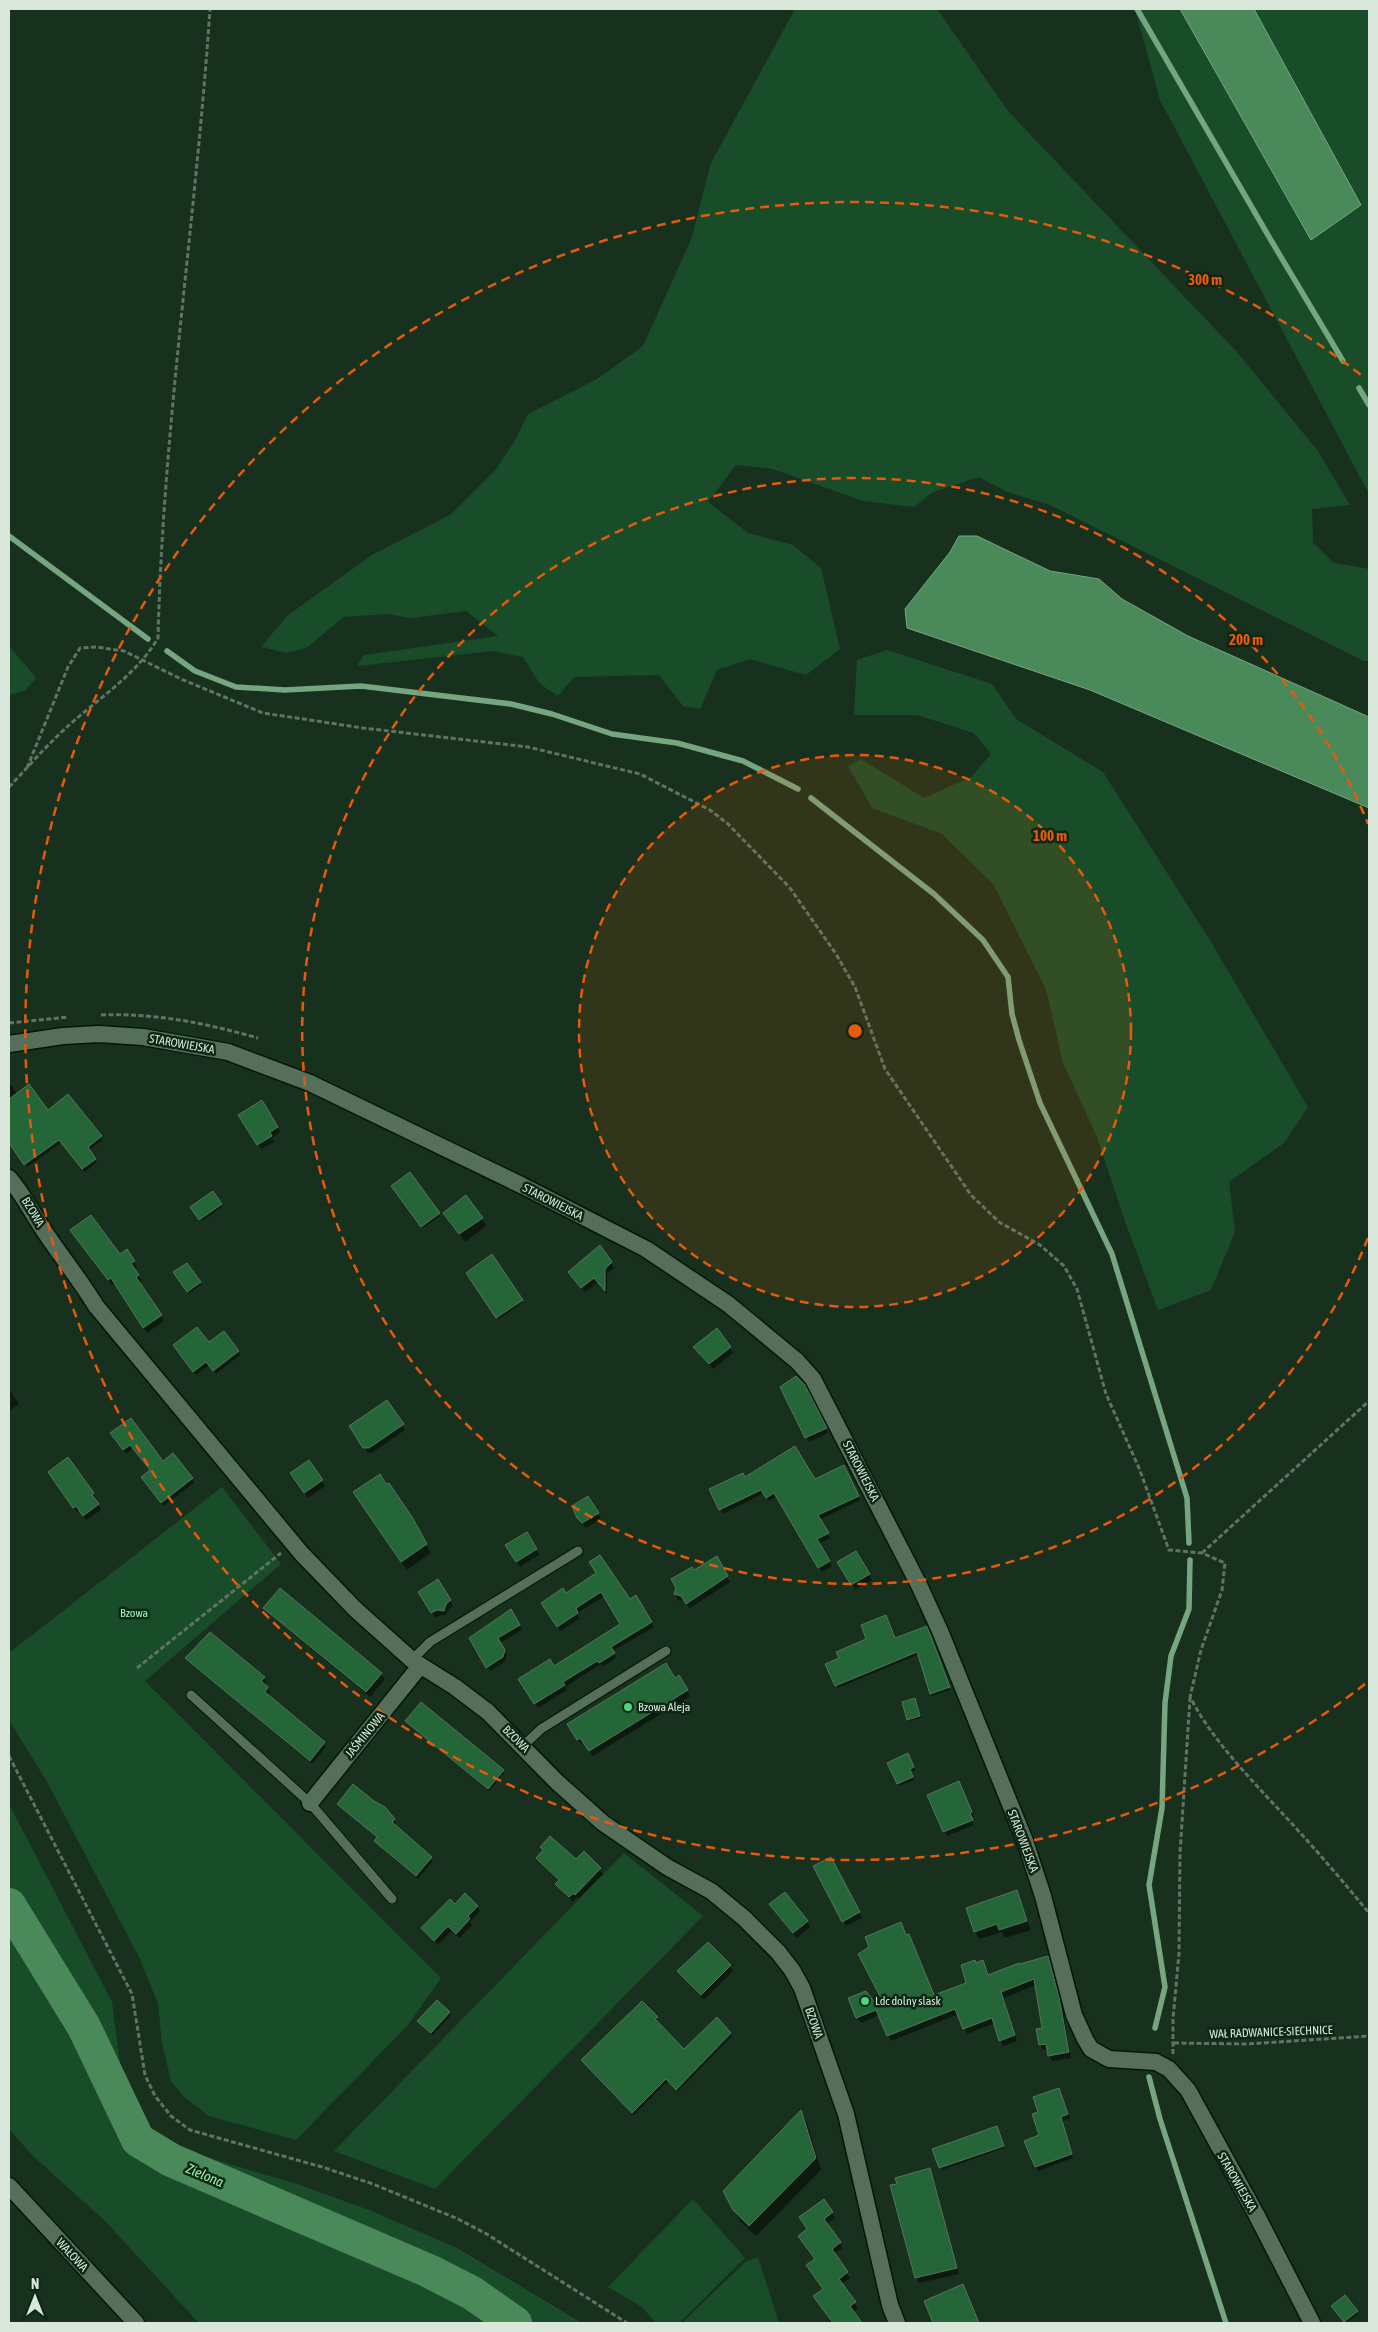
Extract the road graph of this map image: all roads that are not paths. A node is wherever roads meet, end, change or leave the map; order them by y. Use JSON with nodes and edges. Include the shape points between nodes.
{"nodes":[{"id":1,"x":9,"y":1044,"type":"edge"},
{"id":2,"x":9,"y":1178,"type":"edge"},
{"id":3,"x":578,"y":1550,"type":"dead end"},
{"id":4,"x":666,"y":1651,"type":"dead end"},
{"id":5,"x":416,"y":1663,"type":"junction"},
{"id":6,"x":191,"y":1695,"type":"dead end"},
{"id":7,"x":522,"y":1746,"type":"junction"},
{"id":8,"x":310,"y":1803,"type":"junction"},
{"id":9,"x":392,"y":1899,"type":"dead end"},
{"id":10,"x":9,"y":2186,"type":"edge"},
{"id":11,"x":136,"y":2323,"type":"edge"},
{"id":12,"x":897,"y":2323,"type":"edge"},
{"id":13,"x":1312,"y":2323,"type":"edge"}],
"edges":[{"from":1,"to":13,"type":"street","name":"STAROWIEJSKA","via":[[100,1034],[143,1037],[228,1052],[302,1080],[646,1249],[728,1304],[797,1360],[813,1379],[940,1630],[1025,1842],[1043,1896],[1074,2016],[1084,2039],[1091,2049],[1109,2059],[1156,2062],[1169,2069],[1188,2090]]},
{"from":2,"to":5,"type":"street","name":"BZOWA","via":[[96,1306],[293,1544],[361,1616]]},
{"from":3,"to":5,"type":"lane","via":[[430,1642]]},
{"from":4,"to":7,"type":"lane","via":[[541,1729]]},
{"from":5,"to":7,"type":"street","name":"BZOWA","via":[[456,1687],[488,1712]]},
{"from":5,"to":8,"type":"street","name":"JAŚMINOWA"},
{"from":6,"to":8,"type":"lane"},
{"from":7,"to":12,"type":"street","name":"BZOWA","via":[[603,1823],[667,1867],[710,1891],[744,1918],[792,1970],[802,1988],[846,2114]]},
{"from":8,"to":9,"type":"lane"},
{"from":10,"to":11,"type":"street","name":"WAŁOWA"}]}
